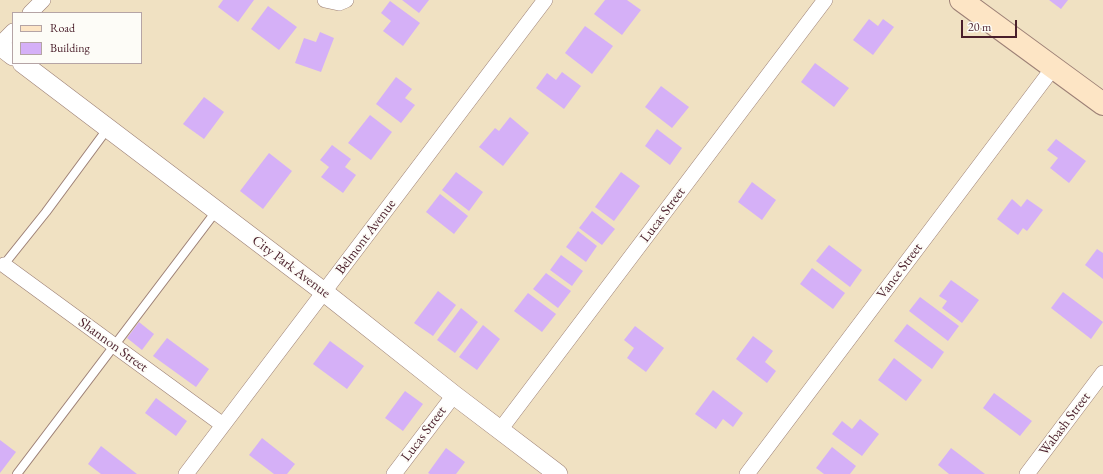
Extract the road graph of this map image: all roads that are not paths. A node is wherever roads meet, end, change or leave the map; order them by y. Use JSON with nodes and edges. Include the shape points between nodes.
{"nodes":[{"id":1,"x":43,"y":0,"type":"edge"},
{"id":2,"x":325,"y":0,"type":"edge"},
{"id":3,"x":346,"y":0,"type":"edge"},
{"id":4,"x":545,"y":0,"type":"edge"},
{"id":5,"x":825,"y":0,"type":"edge"},
{"id":6,"x":961,"y":0,"type":"edge"},
{"id":7,"x":31,"y":12,"type":"edge"},
{"id":8,"x":12,"y":33,"type":"edge"},
{"id":9,"x":4,"y":51,"type":"edge"},
{"id":10,"x":23,"y":64,"type":"edge"},
{"id":11,"x":1053,"y":68,"type":"junction"},
{"id":12,"x":1103,"y":104,"type":"edge"},
{"id":13,"x":108,"y":128,"type":"junction"},
{"id":14,"x":217,"y":210,"type":"junction"},
{"id":15,"x":2,"y":268,"type":"edge"},
{"id":16,"x":324,"y":292,"type":"junction"},
{"id":17,"x":114,"y":346,"type":"junction"},
{"id":18,"x":1103,"y":373,"type":"edge"},
{"id":19,"x":454,"y":395,"type":"junction"},
{"id":20,"x":223,"y":425,"type":"junction"},
{"id":21,"x":500,"y":430,"type":"junction"},
{"id":22,"x":17,"y":474,"type":"edge"},
{"id":23,"x":186,"y":474,"type":"edge"},
{"id":24,"x":394,"y":474,"type":"edge"},
{"id":25,"x":558,"y":474,"type":"edge"},
{"id":26,"x":747,"y":474,"type":"edge"},
{"id":27,"x":1027,"y":474,"type":"edge"}],
"edges":[{"from":1,"to":7,"type":"street"},
{"from":2,"to":3,"type":"street","via":[[339,3]]},
{"from":4,"to":16,"type":"street","name":"Belmont Avenue"},
{"from":5,"to":21,"type":"street","name":"Lucas Street"},
{"from":6,"to":11,"type":"main road"},
{"from":8,"to":9,"type":"street"},
{"from":10,"to":13,"type":"street","name":"City Park Avenue"},
{"from":11,"to":12,"type":"main road"},
{"from":11,"to":26,"type":"street","name":"Vance Street"},
{"from":13,"to":14,"type":"street","name":"City Park Avenue"},
{"from":13,"to":15,"type":"lane"},
{"from":14,"to":16,"type":"street","name":"City Park Avenue"},
{"from":14,"to":17,"type":"lane"},
{"from":15,"to":17,"type":"street","name":"Shannon Street"},
{"from":16,"to":19,"type":"street","name":"City Park Avenue"},
{"from":16,"to":20,"type":"street","name":"Belmont Avenue"},
{"from":17,"to":20,"type":"street","name":"Shannon Street"},
{"from":17,"to":22,"type":"lane"},
{"from":18,"to":27,"type":"street","name":"Wabash Street"},
{"from":19,"to":21,"type":"street","name":"City Park Avenue"},
{"from":19,"to":24,"type":"street","name":"Lucas Street"},
{"from":20,"to":23,"type":"street","name":"Belmont Avenue"},
{"from":21,"to":25,"type":"street","name":"City Park Avenue"}]}
